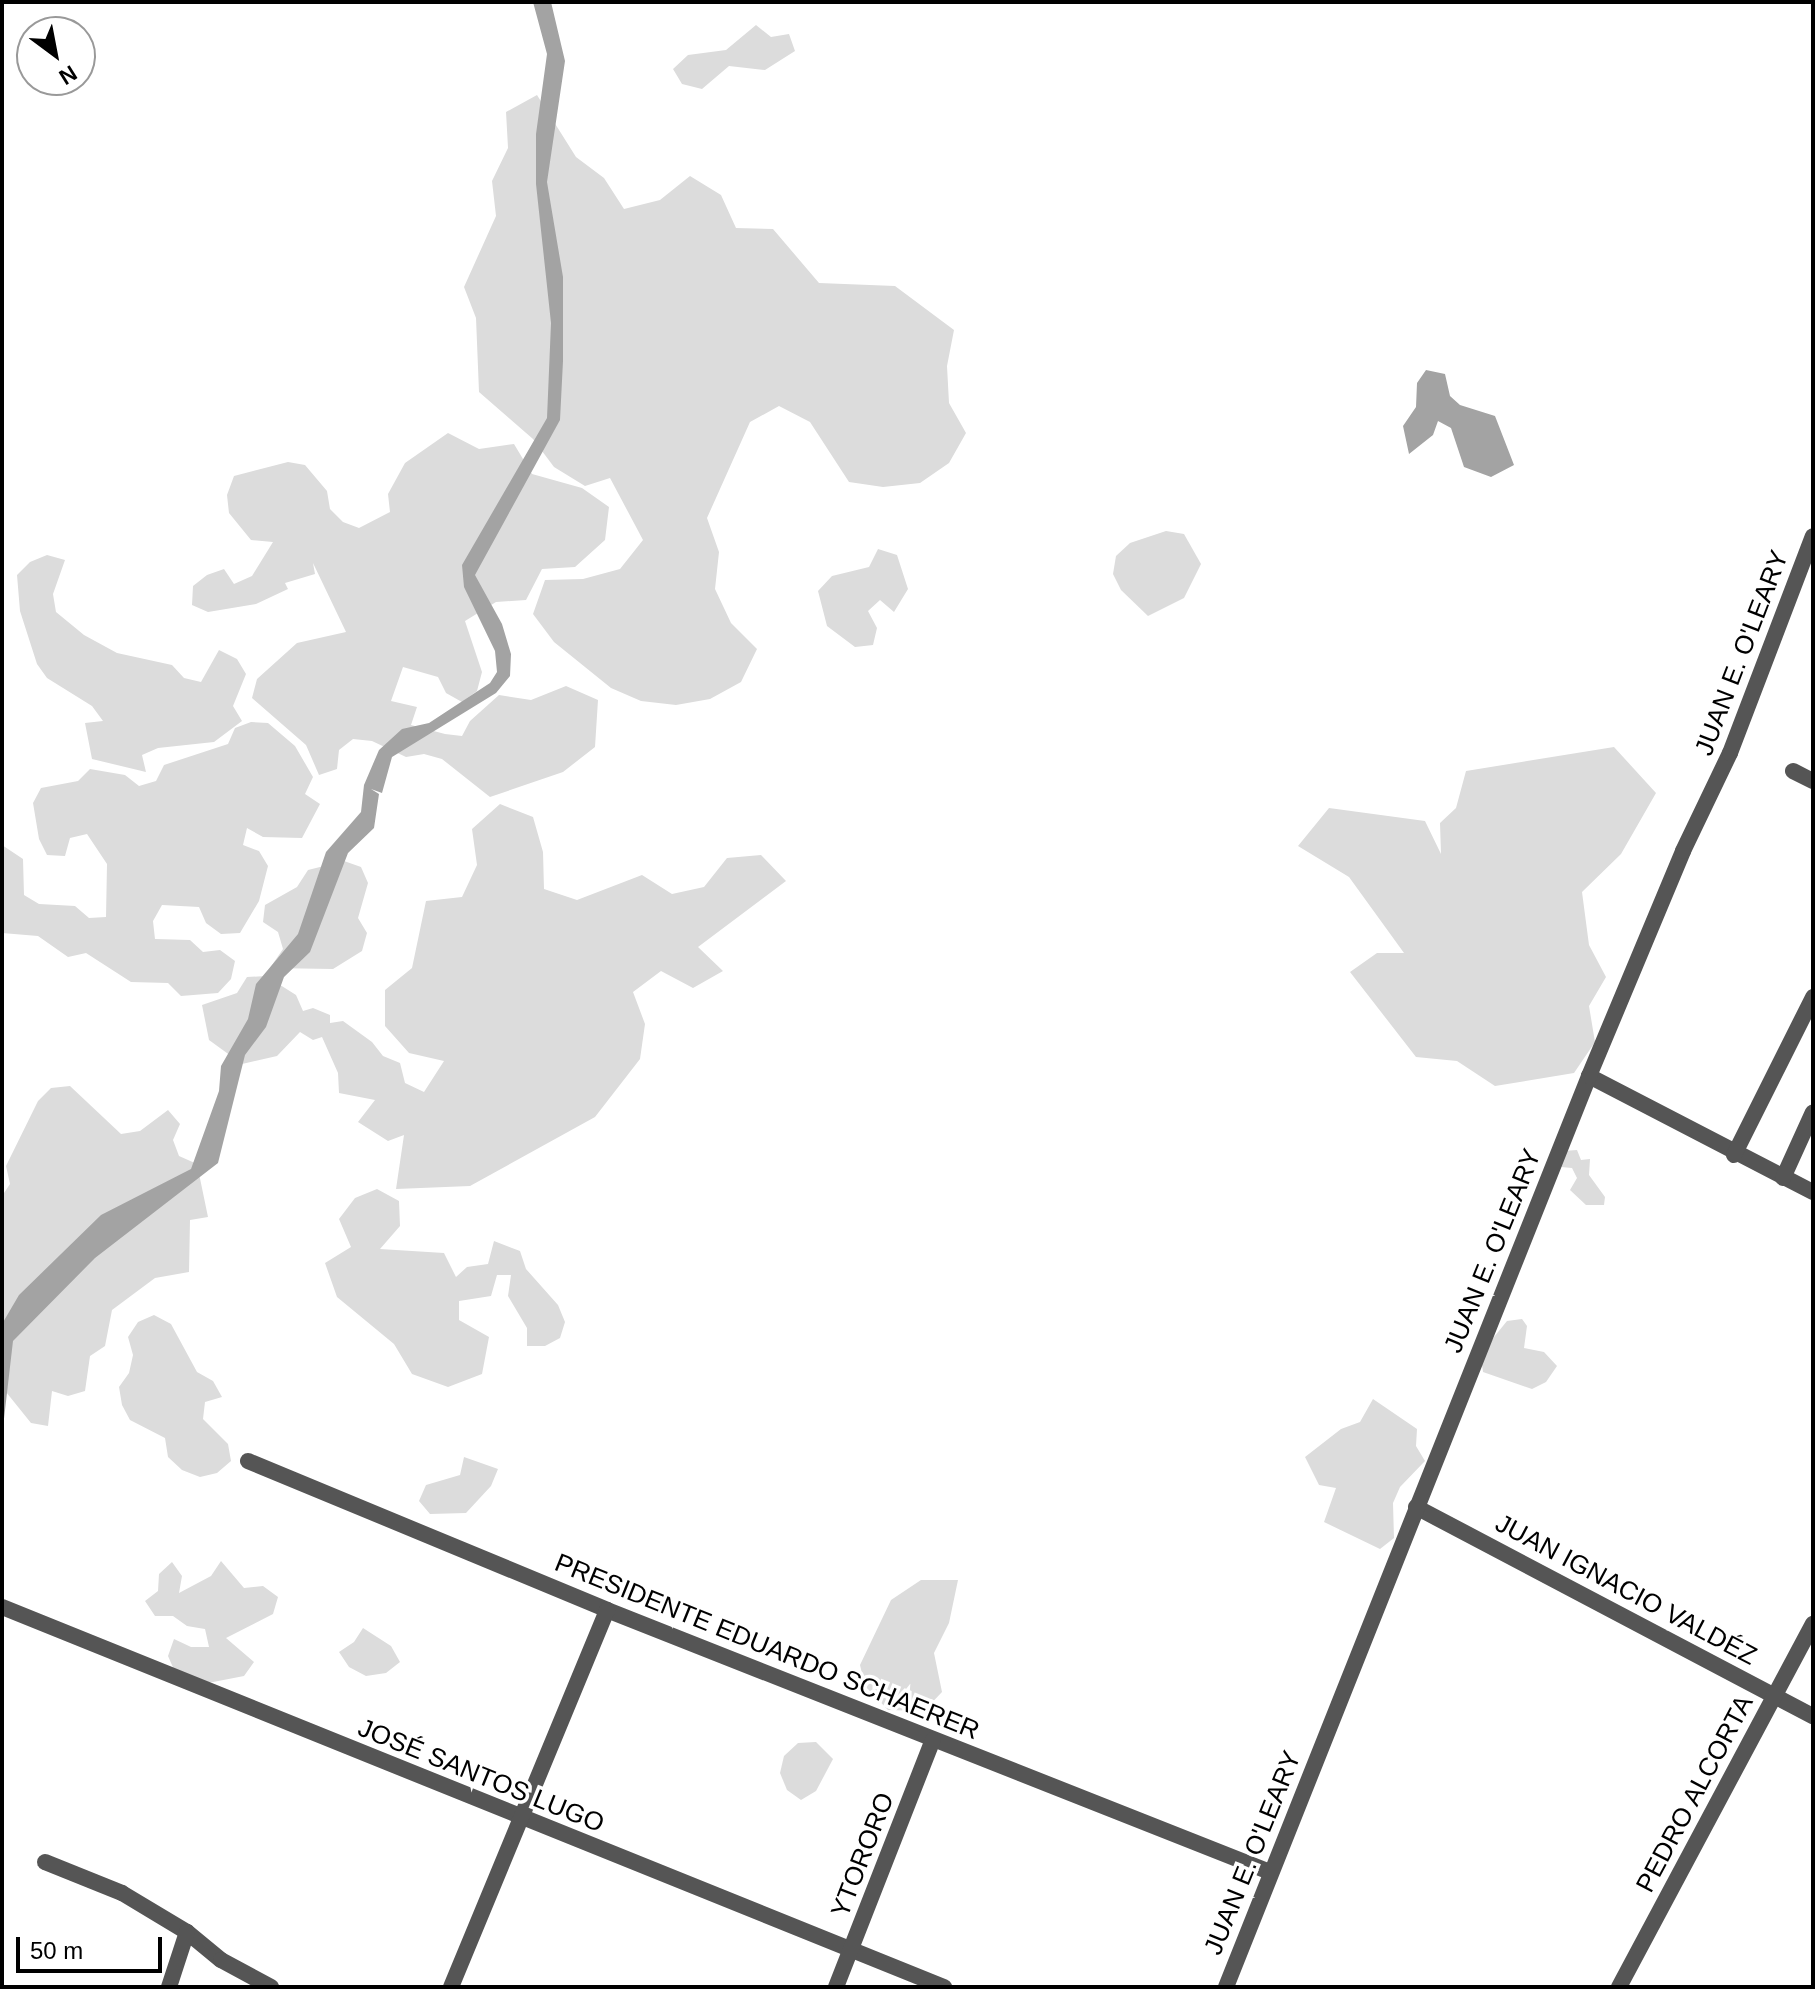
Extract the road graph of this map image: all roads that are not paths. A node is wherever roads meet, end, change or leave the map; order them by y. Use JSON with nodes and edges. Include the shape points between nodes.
{"nodes":[{"id":1,"x":1813,"y":536,"type":"edge"},
{"id":2,"x":1809,"y":559,"type":"edge"},
{"id":3,"x":1793,"y":771,"type":"dead end"},
{"id":4,"x":1813,"y":781,"type":"edge"},
{"id":5,"x":1813,"y":997,"type":"edge"},
{"id":6,"x":1589,"y":1076,"type":"junction"},
{"id":7,"x":1813,"y":1112,"type":"edge"},
{"id":8,"x":1734,"y":1155,"type":"junction"},
{"id":9,"x":1783,"y":1178,"type":"junction"},
{"id":10,"x":1813,"y":1192,"type":"edge"},
{"id":11,"x":248,"y":1461,"type":"dead end"},
{"id":12,"x":1416,"y":1507,"type":"junction"},
{"id":13,"x":2,"y":1607,"type":"edge"},
{"id":14,"x":607,"y":1610,"type":"junction"},
{"id":15,"x":1813,"y":1623,"type":"edge"},
{"id":16,"x":1776,"y":1695,"type":"junction"},
{"id":17,"x":1813,"y":1716,"type":"edge"},
{"id":18,"x":933,"y":1740,"type":"junction"},
{"id":19,"x":517,"y":1817,"type":"junction"},
{"id":20,"x":45,"y":1862,"type":"dead end"},
{"id":21,"x":1270,"y":1872,"type":"junction"},
{"id":22,"x":187,"y":1932,"type":"junction"},
{"id":23,"x":851,"y":1949,"type":"junction"},
{"id":24,"x":169,"y":1987,"type":"edge"},
{"id":25,"x":271,"y":1987,"type":"edge"},
{"id":26,"x":451,"y":1987,"type":"edge"},
{"id":27,"x":836,"y":1987,"type":"edge"},
{"id":28,"x":944,"y":1987,"type":"edge"},
{"id":29,"x":1226,"y":1987,"type":"edge"},
{"id":30,"x":1619,"y":1987,"type":"edge"}],
"edges":[{"from":1,"to":2,"type":"street","name":"JUAN E. O'LEARY"},
{"from":2,"to":6,"type":"street","name":"JUAN E. O'LEARY"},
{"from":3,"to":4,"type":"street"},
{"from":5,"to":8,"type":"street"},
{"from":6,"to":8,"type":"street"},
{"from":6,"to":12,"type":"street","name":"JUAN E. O'LEARY"},
{"from":7,"to":9,"type":"street"},
{"from":8,"to":9,"type":"street"},
{"from":9,"to":10,"type":"street"},
{"from":11,"to":14,"type":"street","name":"PRESIDENTE EDUARDO SCHAERER"},
{"from":12,"to":16,"type":"street","name":"JUAN IGNACIO VALDÉZ"},
{"from":12,"to":21,"type":"street","name":"JUAN E. O'LEARY"},
{"from":13,"to":19,"type":"street","name":"JOSÉ SANTOS LUGO"},
{"from":14,"to":18,"type":"street","name":"PRESIDENTE EDUARDO SCHAERER"},
{"from":14,"to":19,"type":"street"},
{"from":15,"to":16,"type":"street","name":"PEDRO ALCORTA"},
{"from":16,"to":17,"type":"street","name":"JUAN IGNACIO VALDÉZ"},
{"from":16,"to":30,"type":"street","name":"PEDRO ALCORTA"},
{"from":18,"to":21,"type":"street","name":"PRESIDENTE EDUARDO SCHAERER"},
{"from":18,"to":23,"type":"street","name":"YTORORO"},
{"from":19,"to":23,"type":"street","name":"JOSÉ SANTOS LUGO"},
{"from":19,"to":26,"type":"street"},
{"from":20,"to":22,"type":"street","via":[[122,1893]]},
{"from":21,"to":29,"type":"street","name":"JUAN E. O'LEARY"},
{"from":22,"to":24,"type":"street"},
{"from":22,"to":25,"type":"street","via":[[221,1960]]},
{"from":23,"to":27,"type":"street","name":"YTORORO"},
{"from":23,"to":28,"type":"street","name":"JOSÉ SANTOS LUGO"}]}
